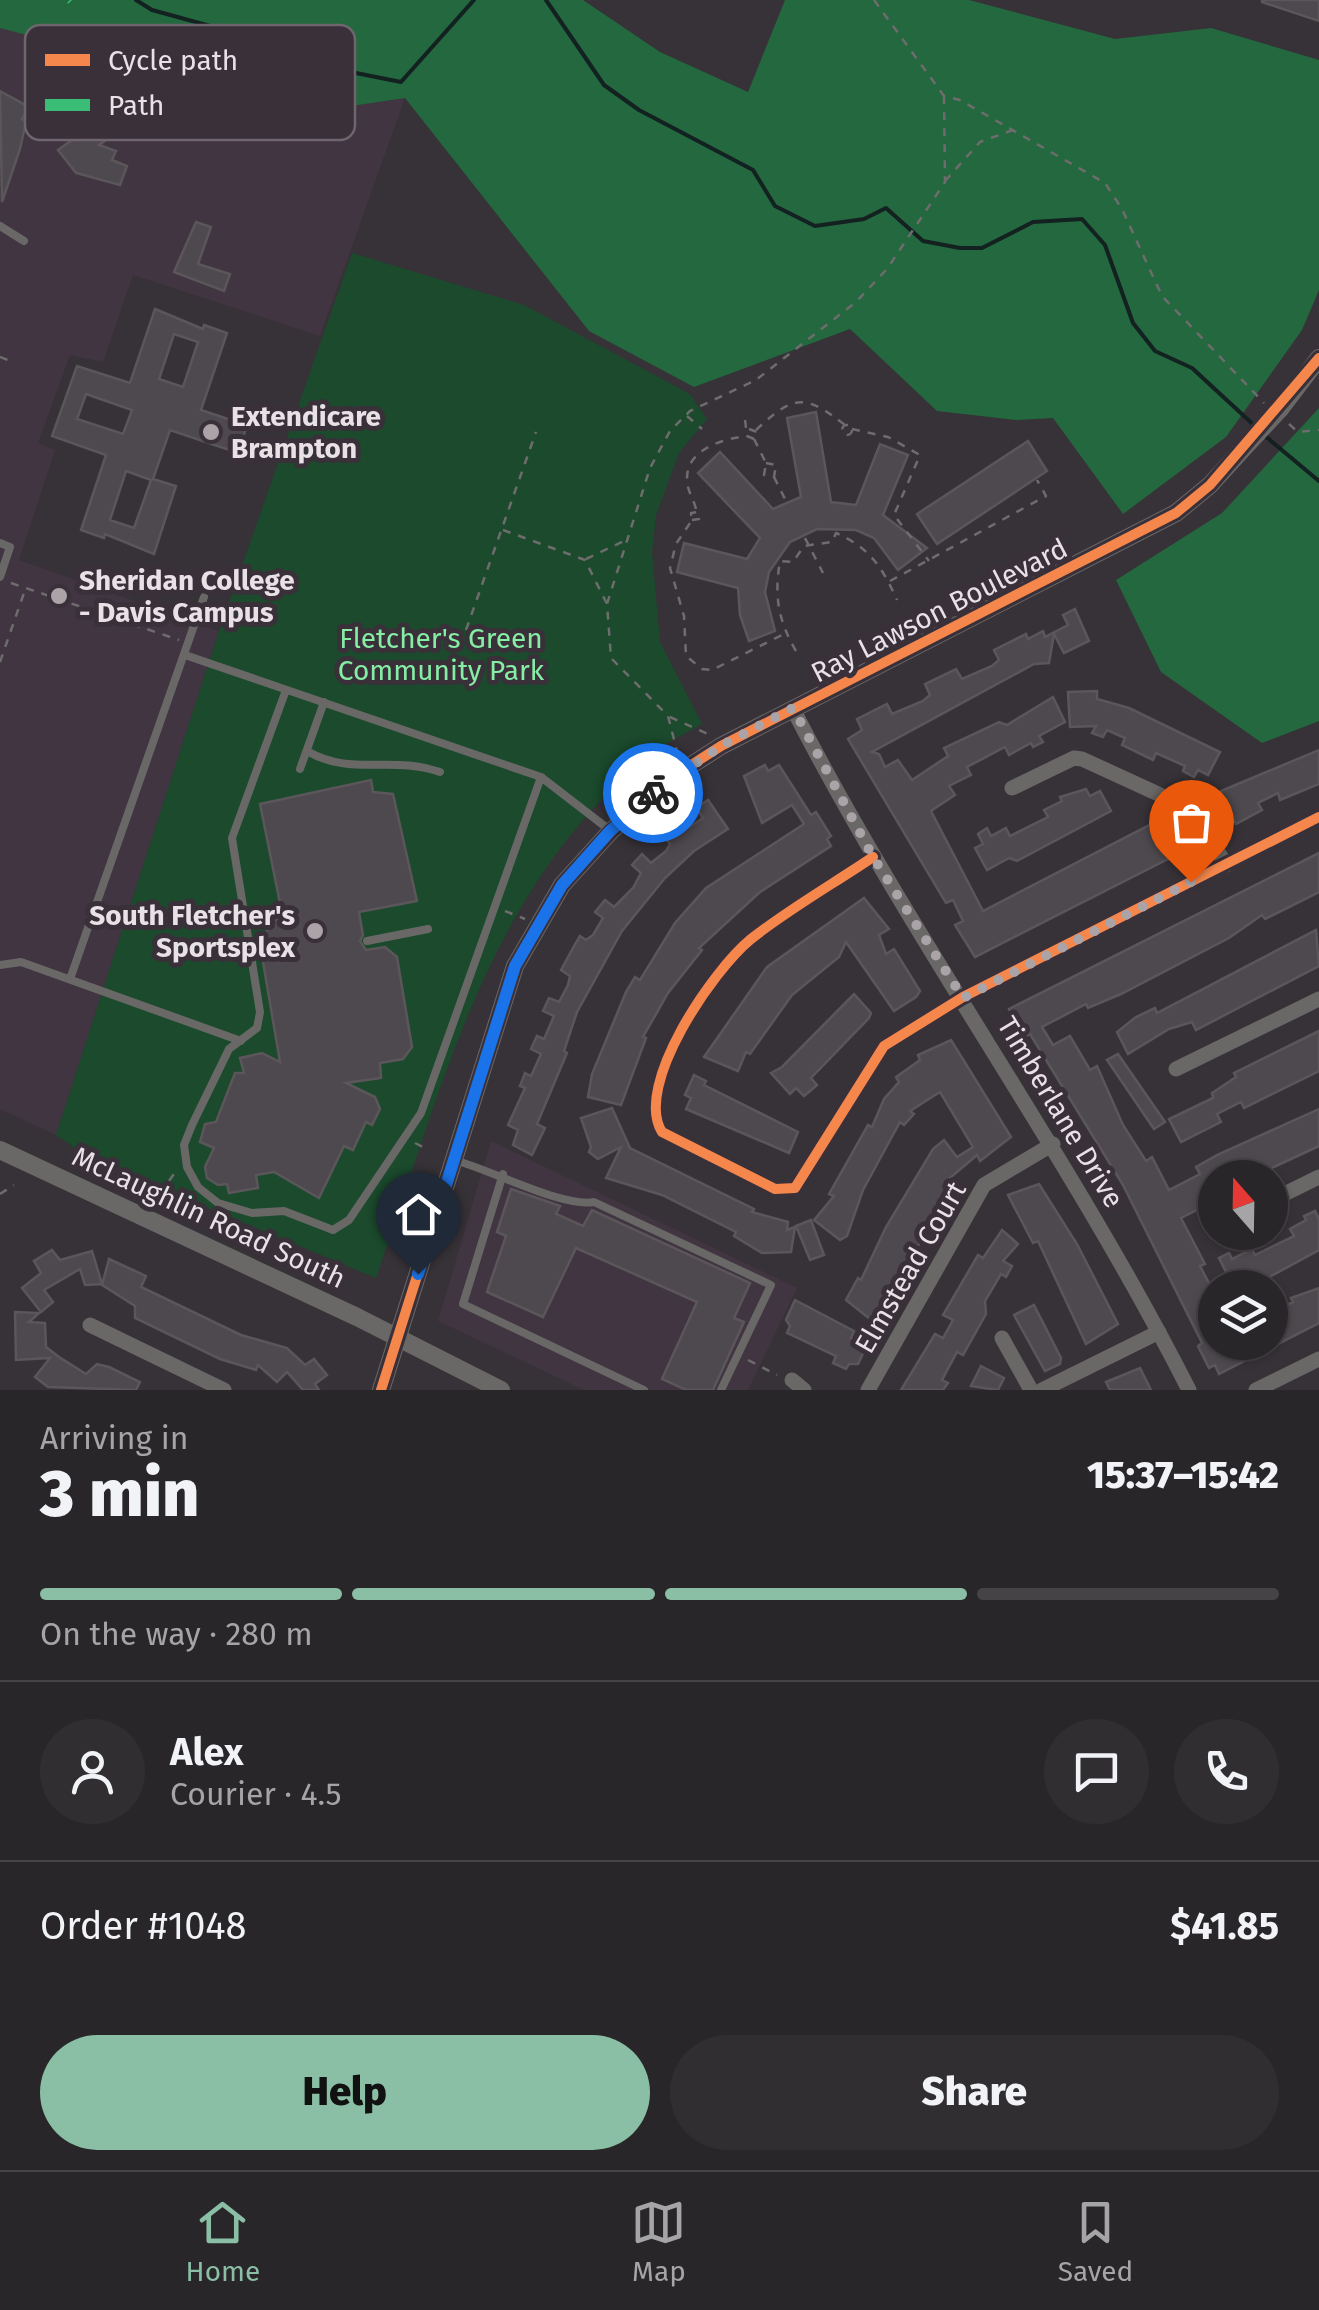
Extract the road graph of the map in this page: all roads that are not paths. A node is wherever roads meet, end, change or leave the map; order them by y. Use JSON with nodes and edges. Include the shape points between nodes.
{"nodes":[{"id":1,"x":0,"y":226,"type":"edge"},
{"id":2,"x":24,"y":241,"type":"dead end"},
{"id":3,"x":1319,"y":358,"type":"edge"},
{"id":4,"x":0,"y":543,"type":"edge"},
{"id":5,"x":1,"y":579,"type":"edge"},
{"id":6,"x":204,"y":597,"type":"dead end"},
{"id":7,"x":186,"y":655,"type":"junction"},
{"id":8,"x":286,"y":690,"type":"junction"},
{"id":9,"x":324,"y":702,"type":"junction"},
{"id":10,"x":793,"y":708,"type":"junction"},
{"id":11,"x":306,"y":751,"type":"junction"},
{"id":12,"x":300,"y":769,"type":"dead end"},
{"id":13,"x":440,"y":772,"type":"dead end"},
{"id":14,"x":542,"y":777,"type":"junction"},
{"id":15,"x":1012,"y":788,"type":"dead end"},
{"id":16,"x":1319,"y":817,"type":"edge"},
{"id":17,"x":610,"y":831,"type":"junction"},
{"id":18,"x":873,"y":857,"type":"junction"},
{"id":19,"x":1226,"y":865,"type":"junction"},
{"id":20,"x":428,"y":929,"type":"dead end"},
{"id":21,"x":368,"y":941,"type":"dead end"},
{"id":22,"x":0,"y":965,"type":"edge"},
{"id":23,"x":70,"y":979,"type":"junction"},
{"id":24,"x":963,"y":998,"type":"junction"},
{"id":25,"x":1319,"y":999,"type":"edge"},
{"id":26,"x":242,"y":1041,"type":"junction"},
{"id":27,"x":1176,"y":1070,"type":"dead end"},
{"id":28,"x":1054,"y":1144,"type":"junction"},
{"id":29,"x":0,"y":1150,"type":"edge"},
{"id":30,"x":454,"y":1160,"type":"junction"},
{"id":31,"x":503,"y":1174,"type":"junction"},
{"id":32,"x":1319,"y":1177,"type":"edge"},
{"id":33,"x":1288,"y":1192,"type":"edge"},
{"id":34,"x":90,"y":1325,"type":"dead end"},
{"id":35,"x":1159,"y":1332,"type":"junction"},
{"id":36,"x":398,"y":1338,"type":"junction"},
{"id":37,"x":1002,"y":1338,"type":"dead end"},
{"id":38,"x":1319,"y":1359,"type":"edge"},
{"id":39,"x":224,"y":1390,"type":"edge"},
{"id":40,"x":381,"y":1390,"type":"edge"},
{"id":41,"x":501,"y":1390,"type":"edge"},
{"id":42,"x":644,"y":1390,"type":"edge"},
{"id":43,"x":721,"y":1390,"type":"edge"},
{"id":44,"x":868,"y":1390,"type":"edge"},
{"id":45,"x":1030,"y":1390,"type":"edge"},
{"id":46,"x":1042,"y":1390,"type":"edge"},
{"id":47,"x":1188,"y":1390,"type":"edge"},
{"id":48,"x":1256,"y":1390,"type":"edge"}],
"edges":[{"from":1,"to":2,"type":"lane"},
{"from":3,"to":10,"type":"street","name":"Ray Lawson Boulevard","bridge":true,"via":[[1280,414],[1176,512]]},
{"from":4,"to":5,"type":"lane","via":[[10,546]]},
{"from":6,"to":7,"type":"lane"},
{"from":7,"to":8,"type":"lane"},
{"from":7,"to":23,"type":"lane"},
{"from":8,"to":9,"type":"lane"},
{"from":8,"to":26,"type":"lane","via":[[232,838],[260,1012],[257,1028]]},
{"from":9,"to":11,"type":"lane"},
{"from":9,"to":14,"type":"lane"},
{"from":10,"to":17,"type":"street","name":"Ray Lawson Boulevard","via":[[682,771]]},
{"from":10,"to":18,"type":"street","name":"Timberlane Drive"},
{"from":11,"to":12,"type":"lane"},
{"from":11,"to":13,"type":"lane","via":[[340,767],[392,762]]},
{"from":14,"to":17,"type":"lane"},
{"from":14,"to":26,"type":"lane","via":[[421,1113],[350,1220],[334,1230],[284,1210],[252,1213],[218,1203],[187,1167],[184,1145],[192,1125],[229,1049]]},
{"from":15,"to":19,"type":"street","via":[[1082,759],[1193,810]]},
{"from":16,"to":19,"type":"street"},
{"from":17,"to":30,"type":"street","name":"Ray Lawson Boulevard","via":[[562,885],[515,966]]},
{"from":18,"to":24,"type":"street","name":"Timberlane Drive"},
{"from":18,"to":24,"type":"street","via":[[748,942],[681,1027],[653,1118],[662,1132],[775,1189],[795,1188],[873,1057]]},
{"from":19,"to":24,"type":"street"},
{"from":20,"to":21,"type":"lane"},
{"from":22,"to":23,"type":"lane","via":[[21,962]]},
{"from":23,"to":26,"type":"lane"},
{"from":24,"to":28,"type":"street","name":"Timberlane Drive"},
{"from":25,"to":27,"type":"street"},
{"from":28,"to":35,"type":"street","name":"Timberlane Drive"},
{"from":28,"to":44,"type":"street","name":"Elmstead Court","via":[[984,1185]]},
{"from":29,"to":36,"type":"street","name":"McLaughlin Road South"},
{"from":30,"to":31,"type":"lane"},
{"from":30,"to":36,"type":"street","name":"Ray Lawson Boulevard"},
{"from":31,"to":42,"type":"lane","via":[[463,1304]]},
{"from":31,"to":43,"type":"lane","via":[[574,1206],[594,1202],[771,1285]]},
{"from":32,"to":33,"type":"street"},
{"from":34,"to":39,"type":"street"},
{"from":35,"to":46,"type":"street"},
{"from":35,"to":47,"type":"street","name":"Timberlane Drive"},
{"from":36,"to":40,"type":"street","name":"Ray Lawson Boulevard"},
{"from":36,"to":41,"type":"street","name":"McLaughlin Road South"},
{"from":37,"to":45,"type":"street"},
{"from":38,"to":48,"type":"street"}]}
